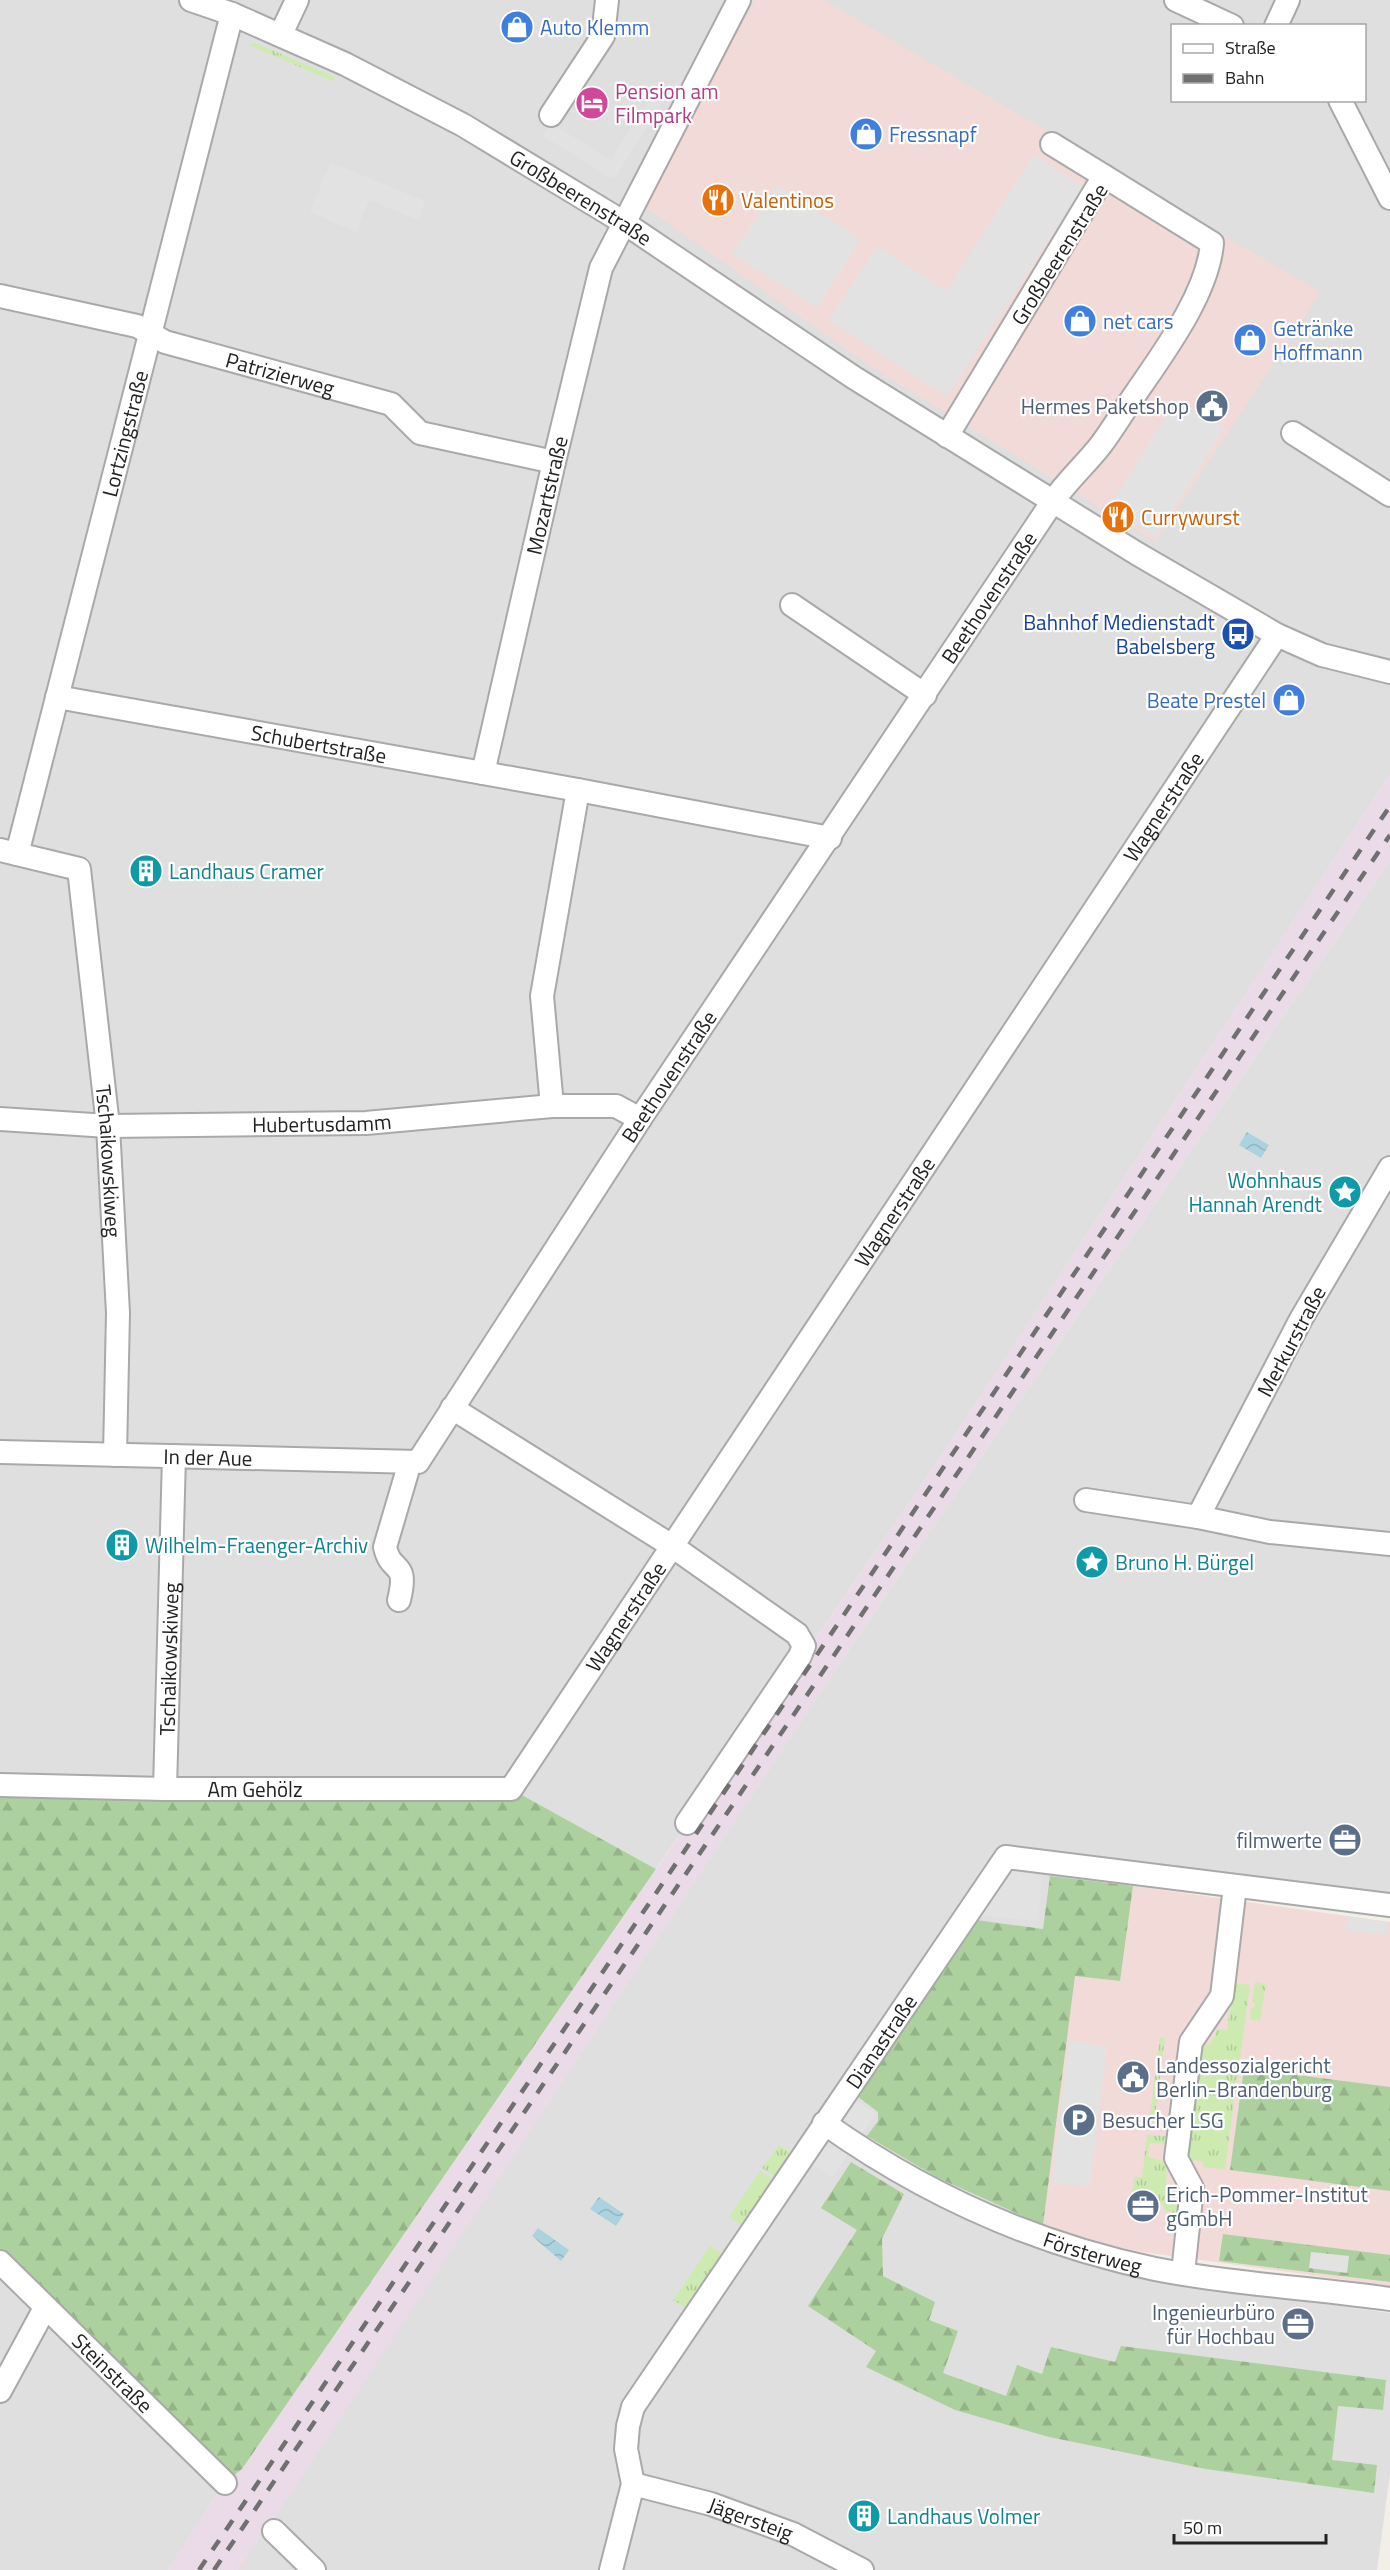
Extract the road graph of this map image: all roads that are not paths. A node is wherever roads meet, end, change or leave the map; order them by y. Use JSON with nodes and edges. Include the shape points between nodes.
{"nodes":[{"id":1,"x":194,"y":0,"type":"edge"},
{"id":2,"x":297,"y":0,"type":"edge"},
{"id":3,"x":607,"y":0,"type":"edge"},
{"id":4,"x":739,"y":0,"type":"edge"},
{"id":5,"x":1176,"y":0,"type":"edge"},
{"id":6,"x":1288,"y":0,"type":"edge"},
{"id":7,"x":232,"y":14,"type":"junction"},
{"id":8,"x":1228,"y":24,"type":"edge"},
{"id":9,"x":1277,"y":24,"type":"edge"},
{"id":10,"x":281,"y":34,"type":"junction"},
{"id":11,"x":1341,"y":102,"type":"edge"},
{"id":12,"x":550,"y":115,"type":"dead end"},
{"id":13,"x":1052,"y":144,"type":"dead end"},
{"id":14,"x":1104,"y":176,"type":"junction"},
{"id":15,"x":1390,"y":198,"type":"edge"},
{"id":16,"x":623,"y":222,"type":"junction"},
{"id":17,"x":1212,"y":243,"type":"joint"},
{"id":18,"x":0,"y":296,"type":"edge"},
{"id":19,"x":151,"y":334,"type":"junction"},
{"id":20,"x":1293,"y":433,"type":"dead end"},
{"id":21,"x":947,"y":436,"type":"junction"},
{"id":22,"x":554,"y":462,"type":"junction"},
{"id":23,"x":1390,"y":495,"type":"edge"},
{"id":24,"x":1053,"y":501,"type":"junction"},
{"id":25,"x":792,"y":605,"type":"dead end"},
{"id":26,"x":1277,"y":635,"type":"junction"},
{"id":27,"x":1390,"y":672,"type":"edge"},
{"id":28,"x":925,"y":695,"type":"junction"},
{"id":29,"x":57,"y":698,"type":"junction"},
{"id":30,"x":483,"y":773,"type":"junction"},
{"id":31,"x":578,"y":790,"type":"junction"},
{"id":32,"x":830,"y":838,"type":"junction"},
{"id":33,"x":9,"y":852,"type":"edge"},
{"id":34,"x":552,"y":1106,"type":"junction"},
{"id":35,"x":0,"y":1119,"type":"edge"},
{"id":36,"x":640,"y":1119,"type":"junction"},
{"id":37,"x":108,"y":1126,"type":"junction"},
{"id":38,"x":1390,"y":1168,"type":"edge"},
{"id":39,"x":452,"y":1408,"type":"junction"},
{"id":40,"x":0,"y":1452,"type":"edge"},
{"id":41,"x":115,"y":1455,"type":"junction"},
{"id":42,"x":174,"y":1456,"type":"junction"},
{"id":43,"x":414,"y":1462,"type":"junction"},
{"id":44,"x":1086,"y":1500,"type":"dead end"},
{"id":45,"x":1198,"y":1517,"type":"junction"},
{"id":46,"x":1390,"y":1544,"type":"edge"},
{"id":47,"x":672,"y":1546,"type":"junction"},
{"id":48,"x":399,"y":1600,"type":"dead end"},
{"id":49,"x":0,"y":1785,"type":"edge"},
{"id":50,"x":165,"y":1789,"type":"junction"},
{"id":51,"x":511,"y":1789,"type":"joint"},
{"id":52,"x":687,"y":1823,"type":"dead end"},
{"id":53,"x":1235,"y":1886,"type":"junction"},
{"id":54,"x":1390,"y":1905,"type":"edge"},
{"id":55,"x":824,"y":2123,"type":"junction"},
{"id":56,"x":0,"y":2262,"type":"edge"},
{"id":57,"x":1183,"y":2273,"type":"junction"},
{"id":58,"x":1390,"y":2299,"type":"edge"},
{"id":59,"x":45,"y":2308,"type":"junction"},
{"id":60,"x":0,"y":2391,"type":"edge"},
{"id":61,"x":225,"y":2483,"type":"dead end"},
{"id":62,"x":633,"y":2484,"type":"junction"},
{"id":63,"x":274,"y":2531,"type":"dead end"},
{"id":64,"x":314,"y":2570,"type":"edge"},
{"id":65,"x":611,"y":2570,"type":"edge"},
{"id":66,"x":862,"y":2570,"type":"edge"}],
"edges":[{"from":1,"to":7,"type":"street","name":"Großbeerenstraße"},
{"from":2,"to":10,"type":"street"},
{"from":3,"to":12,"type":"street","via":[[603,36]]},
{"from":4,"to":16,"type":"street","name":"Mozartstraße"},
{"from":5,"to":8,"type":"street"},
{"from":6,"to":9,"type":"street"},
{"from":7,"to":10,"type":"street","name":"Großbeerenstraße"},
{"from":7,"to":19,"type":"street","name":"Lortzingstraße"},
{"from":10,"to":16,"type":"street","name":"Großbeerenstraße","via":[[454,120]]},
{"from":11,"to":15,"type":"street"},
{"from":13,"to":14,"type":"street"},
{"from":14,"to":17,"type":"street","name":"Großbeerenstraße"},
{"from":14,"to":21,"type":"street","name":"Großbeerenstraße"},
{"from":16,"to":21,"type":"street","name":"Großbeerenstraße"},
{"from":16,"to":22,"type":"street","name":"Mozartstraße","via":[[601,268]]},
{"from":17,"to":24,"type":"street","name":"Beethovenstraße","via":[[1201,284],[1169,344],[1100,446]]},
{"from":18,"to":19,"type":"street","name":"Patrizierweg","via":[[137,326]]},
{"from":19,"to":22,"type":"street","name":"Patrizierweg","via":[[165,342],[391,404],[420,433]]},
{"from":19,"to":29,"type":"street","name":"Lortzingstraße"},
{"from":20,"to":23,"type":"street"},
{"from":21,"to":24,"type":"street","name":"Großbeerenstraße"},
{"from":22,"to":30,"type":"street","name":"Mozartstraße"},
{"from":24,"to":26,"type":"street","name":"Großbeerenstraße"},
{"from":24,"to":28,"type":"street","name":"Beethovenstraße"},
{"from":25,"to":28,"type":"street"},
{"from":26,"to":27,"type":"street","name":"Großbeerenstraße","via":[[1322,655]]},
{"from":26,"to":47,"type":"street","name":"Wagnerstraße"},
{"from":28,"to":32,"type":"street","name":"Beethovenstraße"},
{"from":29,"to":30,"type":"street","name":"Schubertstraße"},
{"from":29,"to":33,"type":"street","name":"Lortzingstraße"},
{"from":30,"to":31,"type":"street","name":"Schubertstraße"},
{"from":31,"to":32,"type":"street","name":"Schubertstraße"},
{"from":31,"to":34,"type":"street","via":[[542,996]]},
{"from":32,"to":36,"type":"street","name":"Beethovenstraße"},
{"from":33,"to":37,"type":"street","name":"Tschaikowskiweg","via":[[79,869]]},
{"from":34,"to":36,"type":"street","name":"Hubertusdamm","via":[[616,1106]]},
{"from":34,"to":37,"type":"street","name":"Hubertusdamm","via":[[366,1123]]},
{"from":35,"to":37,"type":"street","name":"Hubertusdamm"},
{"from":36,"to":39,"type":"street","name":"Beethovenstraße"},
{"from":37,"to":41,"type":"street","name":"Tschaikowskiweg","via":[[118,1313]]},
{"from":38,"to":45,"type":"street","name":"Merkurstraße","via":[[1301,1319]]},
{"from":39,"to":43,"type":"street","name":"Beethovenstraße"},
{"from":39,"to":47,"type":"street"},
{"from":40,"to":41,"type":"street","name":"In der Aue"},
{"from":41,"to":42,"type":"street","name":"In der Aue"},
{"from":42,"to":43,"type":"street","name":"In der Aue"},
{"from":42,"to":50,"type":"street","name":"Tschaikowskiweg"},
{"from":43,"to":48,"type":"street","name":"Beethovenstraße","via":[[385,1547],[387,1556],[402,1573]]},
{"from":44,"to":45,"type":"street"},
{"from":45,"to":46,"type":"street","via":[[1270,1532]]},
{"from":47,"to":51,"type":"street","name":"Wagnerstraße"},
{"from":47,"to":52,"type":"street","via":[[798,1634],[804,1646]]},
{"from":49,"to":50,"type":"street","name":"Am Gehölz"},
{"from":50,"to":51,"type":"street","name":"Am Gehölz"},
{"from":53,"to":54,"type":"street","name":"Dianastraße"},
{"from":53,"to":55,"type":"street","name":"Dianastraße","via":[[1006,1857]]},
{"from":53,"to":57,"type":"street","via":[[1222,1996],[1191,2042],[1176,2158],[1192,2188]]},
{"from":55,"to":57,"type":"street","name":"Försterweg","via":[[916,2182],[990,2218],[1081,2251]]},
{"from":55,"to":62,"type":"street","name":"Dianastraße","via":[[633,2407],[626,2449]]},
{"from":56,"to":59,"type":"street","name":"Steinstraße"},
{"from":57,"to":58,"type":"street","name":"Försterweg"},
{"from":59,"to":60,"type":"street"},
{"from":59,"to":61,"type":"street","name":"Steinstraße"},
{"from":62,"to":65,"type":"street","name":"Dianastraße"},
{"from":62,"to":66,"type":"street","name":"Jägersteig","via":[[711,2504],[793,2534]]},
{"from":63,"to":64,"type":"street"}]}
